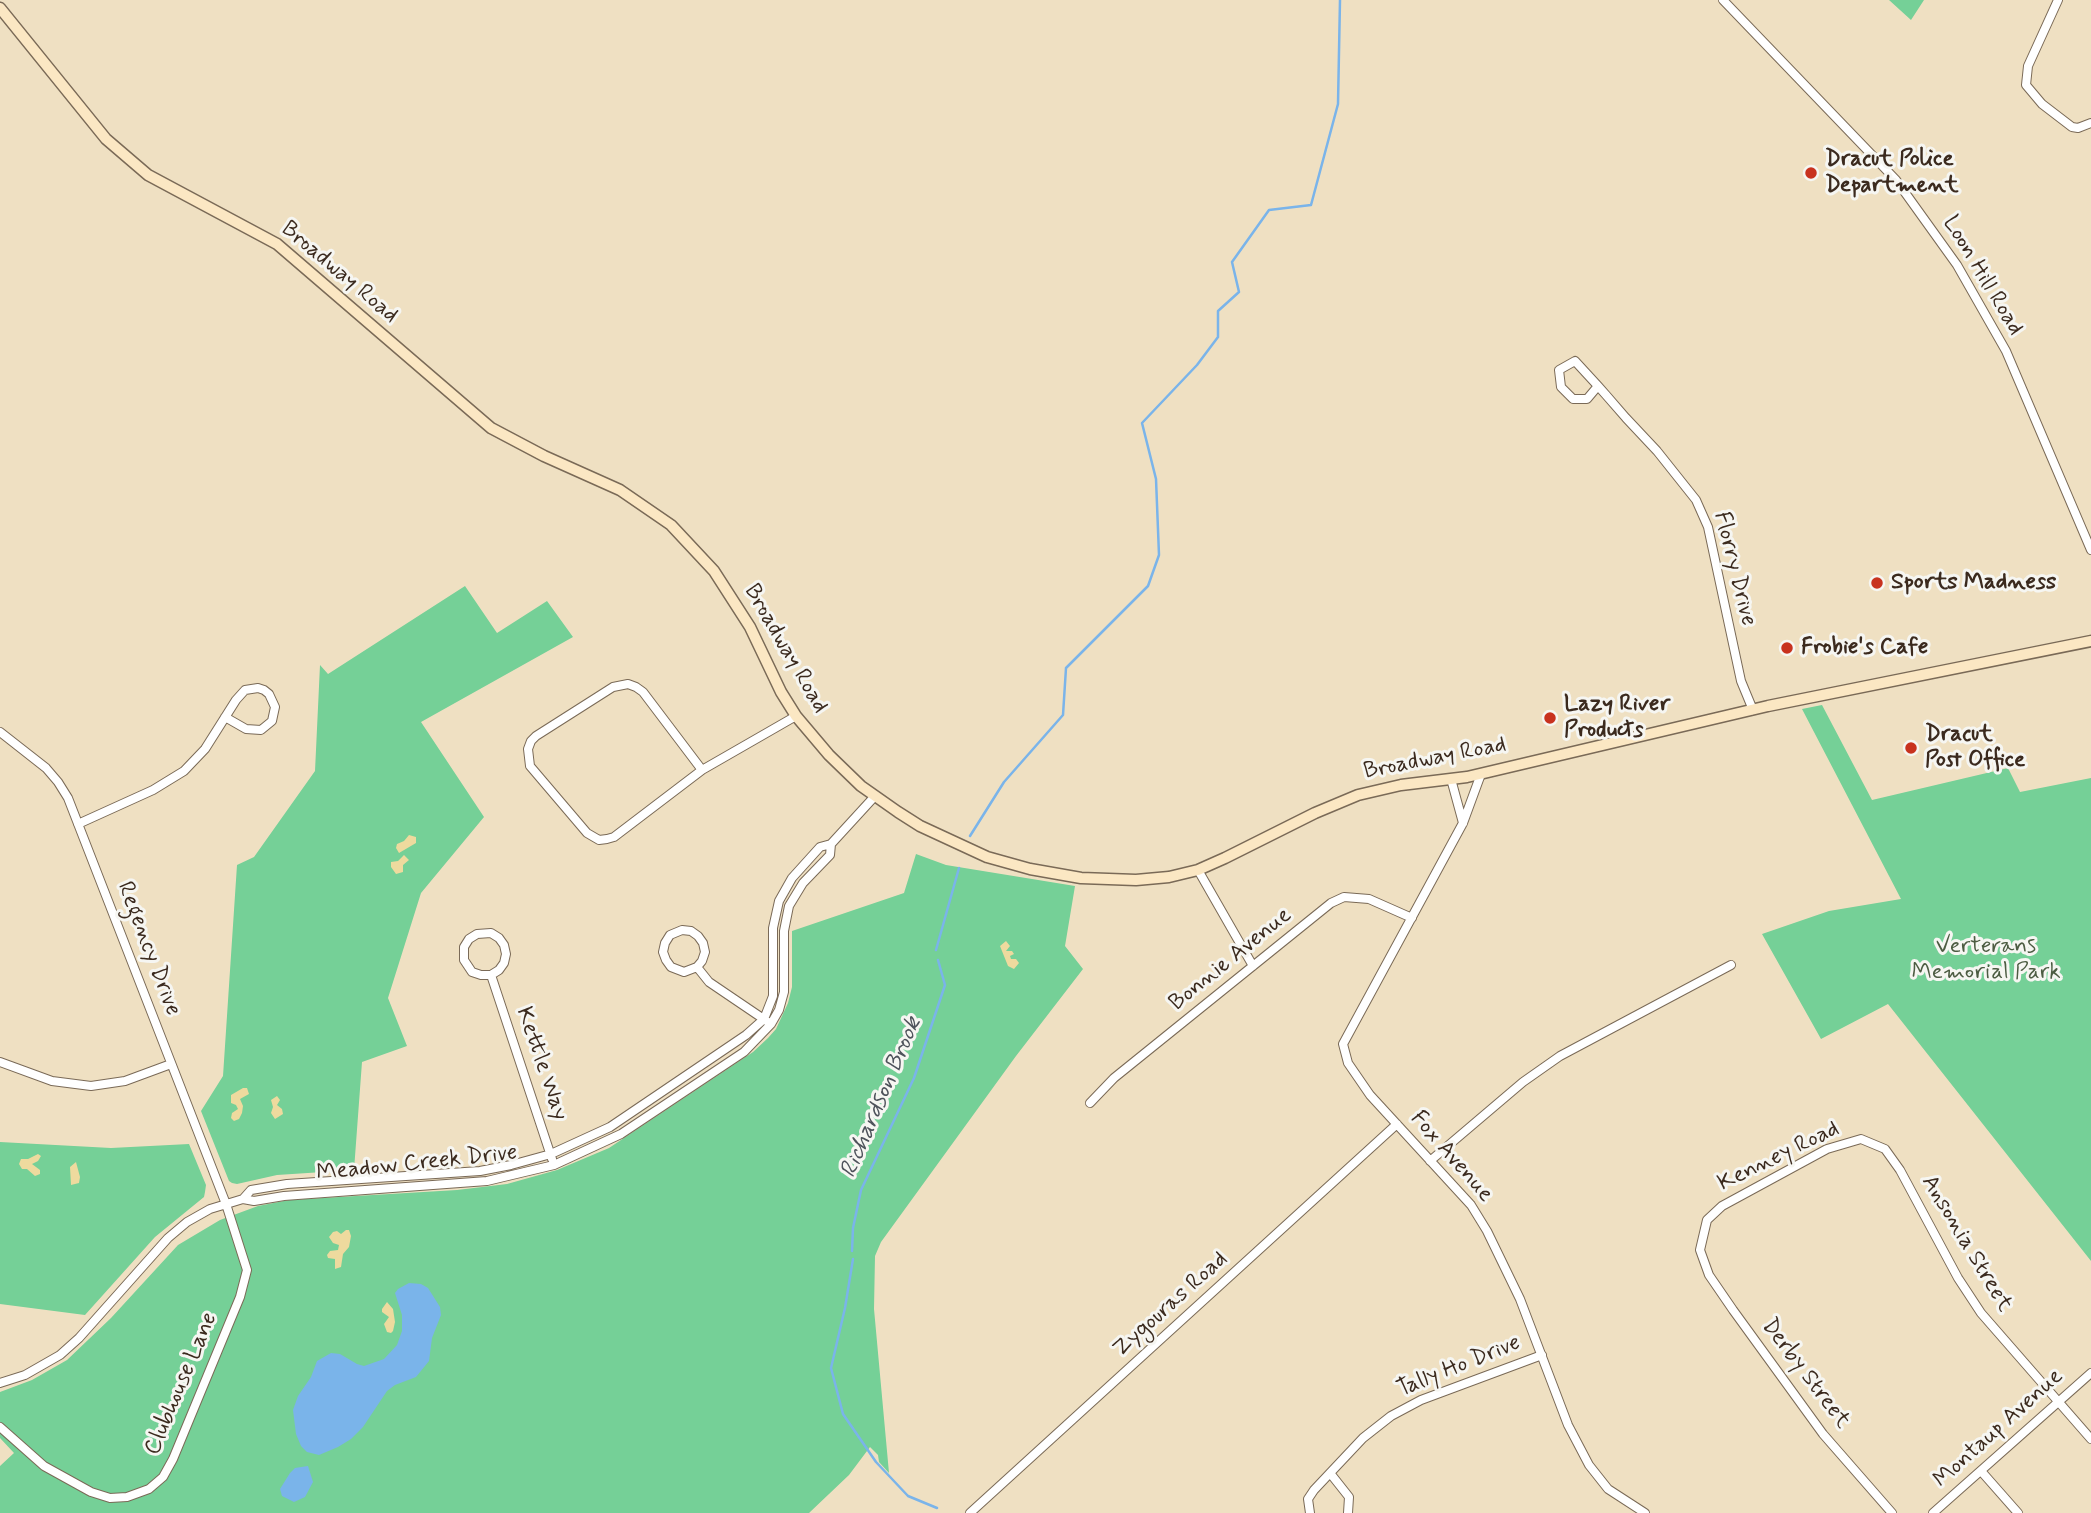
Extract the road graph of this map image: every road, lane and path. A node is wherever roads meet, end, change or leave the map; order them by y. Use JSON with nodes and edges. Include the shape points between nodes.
{"nodes":[{"id":1,"x":1723,"y":0,"type":"edge"},
{"id":2,"x":2058,"y":0,"type":"edge"},
{"id":3,"x":0,"y":8,"type":"edge"},
{"id":4,"x":2091,"y":123,"type":"edge"},
{"id":5,"x":1598,"y":386,"type":"junction"},
{"id":6,"x":2091,"y":550,"type":"edge"},
{"id":7,"x":2091,"y":641,"type":"edge"},
{"id":8,"x":1752,"y":710,"type":"junction"},
{"id":9,"x":796,"y":716,"type":"junction"},
{"id":10,"x":225,"y":717,"type":"junction"},
{"id":11,"x":0,"y":732,"type":"edge"},
{"id":12,"x":702,"y":770,"type":"junction"},
{"id":13,"x":1481,"y":774,"type":"junction"},
{"id":14,"x":1451,"y":779,"type":"junction"},
{"id":15,"x":875,"y":796,"type":"junction"},
{"id":16,"x":1463,"y":823,"type":"junction"},
{"id":17,"x":78,"y":824,"type":"junction"},
{"id":18,"x":831,"y":844,"type":"junction"},
{"id":19,"x":1198,"y":870,"type":"junction"},
{"id":20,"x":1412,"y":918,"type":"junction"},
{"id":21,"x":785,"y":950,"type":"junction"},
{"id":22,"x":774,"y":951,"type":"junction"},
{"id":23,"x":1731,"y":965,"type":"dead end"},
{"id":24,"x":697,"y":967,"type":"junction"},
{"id":25,"x":1253,"y":967,"type":"junction"},
{"id":26,"x":491,"y":975,"type":"junction"},
{"id":27,"x":767,"y":1022,"type":"junction"},
{"id":28,"x":0,"y":1062,"type":"edge"},
{"id":29,"x":171,"y":1064,"type":"junction"},
{"id":30,"x":656,"y":1096,"type":"junction"},
{"id":31,"x":1090,"y":1103,"type":"dead end"},
{"id":32,"x":663,"y":1106,"type":"junction"},
{"id":33,"x":1397,"y":1125,"type":"junction"},
{"id":34,"x":1861,"y":1139,"type":"joint"},
{"id":35,"x":551,"y":1154,"type":"junction"},
{"id":36,"x":1430,"y":1161,"type":"junction"},
{"id":37,"x":554,"y":1165,"type":"junction"},
{"id":38,"x":384,"y":1178,"type":"junction"},
{"id":39,"x":385,"y":1189,"type":"junction"},
{"id":40,"x":243,"y":1199,"type":"junction"},
{"id":41,"x":226,"y":1204,"type":"junction"},
{"id":42,"x":1700,"y":1250,"type":"joint"},
{"id":43,"x":1542,"y":1355,"type":"junction"},
{"id":44,"x":2091,"y":1373,"type":"edge"},
{"id":45,"x":0,"y":1383,"type":"edge"},
{"id":46,"x":2058,"y":1402,"type":"junction"},
{"id":47,"x":0,"y":1427,"type":"edge"},
{"id":48,"x":2091,"y":1439,"type":"edge"},
{"id":49,"x":1981,"y":1471,"type":"junction"},
{"id":50,"x":1330,"y":1473,"type":"junction"},
{"id":51,"x":970,"y":1513,"type":"edge"},
{"id":52,"x":1310,"y":1513,"type":"edge"},
{"id":53,"x":1348,"y":1513,"type":"edge"},
{"id":54,"x":1645,"y":1513,"type":"edge"},
{"id":55,"x":1892,"y":1513,"type":"edge"},
{"id":56,"x":1933,"y":1513,"type":"edge"},
{"id":57,"x":2018,"y":1513,"type":"edge"}],
"edges":[{"from":1,"to":6,"type":"street","name":"Loon Hill Road","via":[[1896,180],[1957,265],[2006,351]]},
{"from":2,"to":4,"type":"street","via":[[2028,66],[2026,85],[2042,104],[2073,127]]},
{"from":3,"to":9,"type":"main road","name":"Broadway Road","via":[[106,139],[148,175],[277,244],[491,428],[620,490],[671,525],[714,571],[750,627]]},
{"from":5,"to":5,"type":"street","name":"Florry Drive","via":[[1575,361],[1559,370],[1561,387],[1573,399],[1587,399]]},
{"from":5,"to":8,"type":"street","name":"Florry Drive","via":[[1685,485],[1703,513],[1741,681]]},
{"from":7,"to":8,"type":"main road","name":"Broadway Road"},
{"from":8,"to":13,"type":"main road","name":"Broadway Road"},
{"from":9,"to":12,"type":"street"},
{"from":9,"to":15,"type":"main road","name":"Broadway Road","via":[[829,755]]},
{"from":10,"to":10,"type":"street","via":[[246,729],[261,730],[272,721],[275,707],[270,694],[251,688],[240,694]]},
{"from":10,"to":17,"type":"street","via":[[184,771]]},
{"from":11,"to":17,"type":"street","name":"Regency Drive","via":[[58,782]]},
{"from":12,"to":12,"type":"street","via":[[614,837],[599,840],[587,833],[530,766],[528,749],[536,736],[613,687],[628,684],[643,692]]},
{"from":13,"to":14,"type":"main road","name":"Broadway Road"},
{"from":13,"to":16,"type":"street","name":"Fox Avenue"},
{"from":14,"to":16,"type":"street"},
{"from":14,"to":19,"type":"main road","name":"Broadway Road","via":[[1358,795]]},
{"from":15,"to":18,"type":"street","name":"Meadow Creek Drive"},
{"from":15,"to":19,"type":"main road","name":"Broadway Road","via":[[942,837],[1030,869],[1081,878],[1136,880]]},
{"from":16,"to":20,"type":"street","name":"Fox Avenue"},
{"from":17,"to":29,"type":"street","name":"Regency Drive"},
{"from":18,"to":21,"type":"street","name":"Meadow Creek Drive","via":[[830,855],[789,906]]},
{"from":18,"to":22,"type":"street","name":"Meadow Creek Drive","via":[[820,847],[785,889],[775,915]]},
{"from":19,"to":25,"type":"street"},
{"from":20,"to":25,"type":"street","name":"Bonnie Avenue","via":[[1369,899],[1344,897]]},
{"from":20,"to":33,"type":"street","name":"Fox Avenue","via":[[1343,1044],[1348,1063]]},
{"from":21,"to":22,"type":"street"},
{"from":21,"to":27,"type":"street","name":"Meadow Creek Drive","via":[[785,992],[779,1010]]},
{"from":22,"to":27,"type":"street","name":"Meadow Creek Drive"},
{"from":23,"to":36,"type":"street","via":[[1560,1056]]},
{"from":24,"to":24,"type":"street","via":[[705,952],[698,936],[682,930],[670,935],[664,947],[668,964],[684,972]]},
{"from":24,"to":27,"type":"street","via":[[709,982]]},
{"from":25,"to":31,"type":"street","name":"Bonnie Avenue","via":[[1114,1078]]},
{"from":26,"to":26,"type":"street","via":[[502,967],[506,950],[495,935],[482,932],[466,942],[464,961],[477,974]]},
{"from":26,"to":35,"type":"street","name":"Kettle Way"},
{"from":27,"to":30,"type":"street","name":"Meadow Creek Drive"},
{"from":27,"to":32,"type":"street","name":"Meadow Creek Drive","via":[[744,1052]]},
{"from":28,"to":29,"type":"street","via":[[52,1081],[91,1086],[116,1083]]},
{"from":29,"to":41,"type":"street","name":"Regency Drive"},
{"from":30,"to":32,"type":"street"},
{"from":30,"to":35,"type":"street","name":"Meadow Creek Drive","via":[[600,1133]]},
{"from":32,"to":37,"type":"street","name":"Meadow Creek Drive","via":[[614,1138]]},
{"from":33,"to":36,"type":"street","name":"Fox Avenue"},
{"from":33,"to":51,"type":"street","name":"Zygouras Road"},
{"from":34,"to":42,"type":"street","name":"Kenney Road","via":[[1827,1149],[1722,1206],[1707,1220]]},
{"from":34,"to":46,"type":"street","name":"Ansonia Street","via":[[1885,1149],[1980,1313]]},
{"from":35,"to":37,"type":"street","name":"Kettle Way"},
{"from":35,"to":38,"type":"street","name":"Meadow Creek Drive","via":[[480,1171]]},
{"from":36,"to":43,"type":"street","name":"Fox Avenue","via":[[1471,1205],[1487,1231]]},
{"from":37,"to":39,"type":"street","name":"Meadow Creek Drive","via":[[487,1181]]},
{"from":38,"to":39,"type":"street"},
{"from":38,"to":40,"type":"street","name":"Meadow Creek Drive","via":[[275,1185],[251,1190]]},
{"from":39,"to":40,"type":"street","name":"Meadow Creek Drive"},
{"from":40,"to":41,"type":"street","name":"Meadow Creek Drive"},
{"from":41,"to":45,"type":"street","name":"Meadow Creek Drive","via":[[189,1221],[168,1238],[60,1355]]},
{"from":41,"to":47,"type":"street","name":"Clubhouse Lane","via":[[246,1262],[244,1287],[173,1459],[156,1483],[127,1497],[102,1496],[44,1466]]},
{"from":42,"to":55,"type":"street","name":"Derby Street","via":[[1709,1275],[1823,1434]]},
{"from":43,"to":50,"type":"street","name":"Tally Ho Drive","via":[[1405,1408],[1376,1426]]},
{"from":43,"to":54,"type":"street","name":"Fox Avenue","via":[[1568,1425],[1589,1465],[1608,1489]]},
{"from":44,"to":46,"type":"street","name":"Montaup Avenue"},
{"from":46,"to":48,"type":"street","name":"Ansonia Street"},
{"from":46,"to":49,"type":"street","name":"Montaup Avenue"},
{"from":49,"to":56,"type":"street","name":"Montaup Avenue"},
{"from":49,"to":57,"type":"street"},
{"from":50,"to":52,"type":"street","name":"Tally Ho Drive","via":[[1310,1496]]},
{"from":50,"to":53,"type":"street","via":[[1349,1497]]}]}
